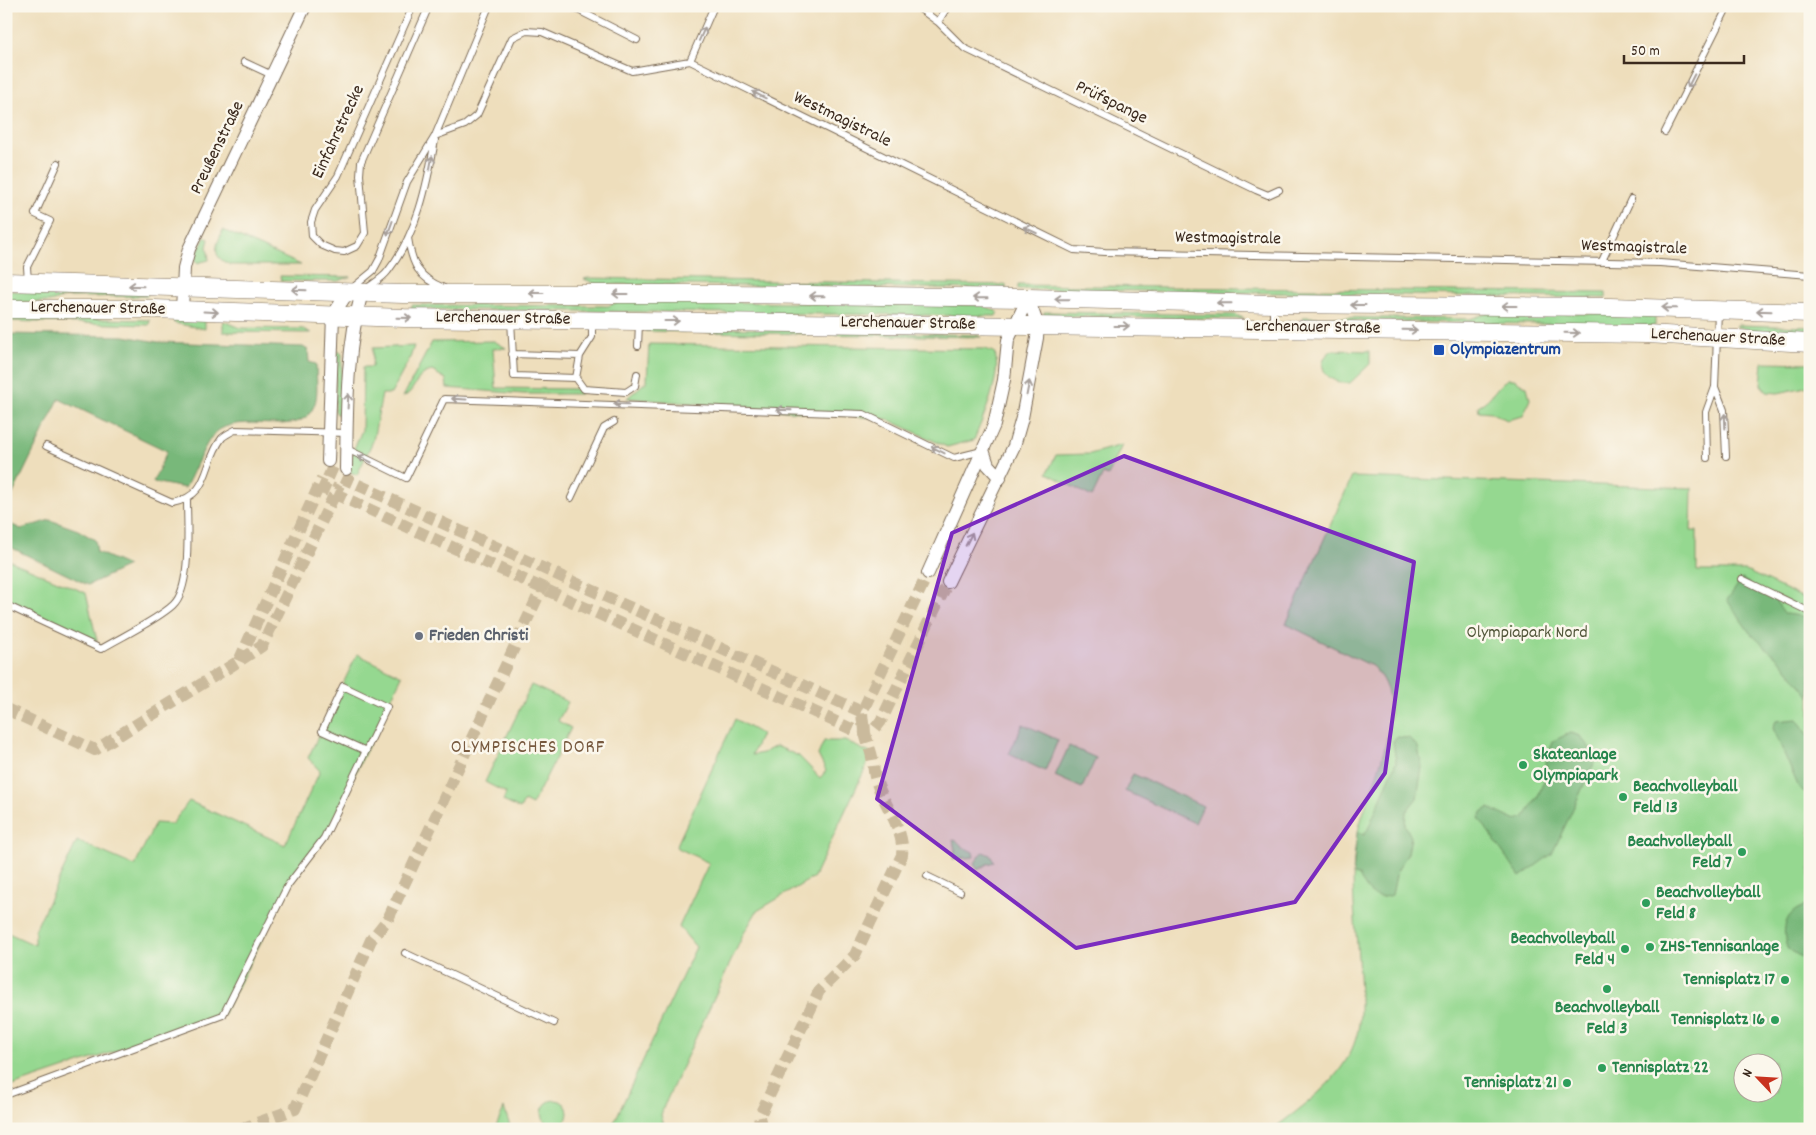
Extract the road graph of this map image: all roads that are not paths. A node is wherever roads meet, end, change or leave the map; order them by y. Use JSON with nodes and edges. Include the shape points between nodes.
{"nodes":[{"id":1,"x":305,"y":6,"type":"edge"},
{"id":2,"x":413,"y":6,"type":"edge"},
{"id":3,"x":430,"y":6,"type":"edge"},
{"id":4,"x":489,"y":6,"type":"edge"},
{"id":5,"x":570,"y":6,"type":"edge"},
{"id":6,"x":714,"y":6,"type":"edge"},
{"id":7,"x":916,"y":6,"type":"edge"},
{"id":8,"x":948,"y":6,"type":"edge"},
{"id":9,"x":1728,"y":6,"type":"edge"},
{"id":10,"x":938,"y":22,"type":"junction"},
{"id":11,"x":637,"y":40,"type":"dead end"},
{"id":12,"x":690,"y":61,"type":"junction"},
{"id":13,"x":244,"y":62,"type":"dead end"},
{"id":14,"x":273,"y":76,"type":"junction"},
{"id":15,"x":1665,"y":132,"type":"dead end"},
{"id":16,"x":436,"y":136,"type":"junction"},
{"id":17,"x":58,"y":163,"type":"dead end"},
{"id":18,"x":1279,"y":190,"type":"dead end"},
{"id":19,"x":1631,"y":199,"type":"dead end"},
{"id":20,"x":408,"y":238,"type":"junction"},
{"id":21,"x":1602,"y":261,"type":"junction"},
{"id":22,"x":1810,"y":275,"type":"edge"},
{"id":23,"x":6,"y":282,"type":"edge"},
{"id":24,"x":29,"y":282,"type":"junction"},
{"id":25,"x":183,"y":286,"type":"junction"},
{"id":26,"x":355,"y":292,"type":"junction"},
{"id":27,"x":457,"y":293,"type":"junction"},
{"id":28,"x":1028,"y":298,"type":"junction"},
{"id":29,"x":1273,"y":304,"type":"junction"},
{"id":30,"x":6,"y":309,"type":"edge"},
{"id":31,"x":182,"y":310,"type":"junction"},
{"id":32,"x":1718,"y":310,"type":"junction"},
{"id":33,"x":1810,"y":313,"type":"edge"},
{"id":34,"x":333,"y":315,"type":"junction"},
{"id":35,"x":355,"y":316,"type":"junction"},
{"id":36,"x":511,"y":318,"type":"junction"},
{"id":37,"x":592,"y":320,"type":"junction"},
{"id":38,"x":639,"y":321,"type":"junction"},
{"id":39,"x":1017,"y":325,"type":"junction"},
{"id":40,"x":1038,"y":326,"type":"junction"},
{"id":41,"x":1274,"y":328,"type":"junction"},
{"id":42,"x":1716,"y":337,"type":"junction"},
{"id":43,"x":1810,"y":343,"type":"edge"},
{"id":44,"x":638,"y":346,"type":"dead end"},
{"id":45,"x":512,"y":354,"type":"junction"},
{"id":46,"x":580,"y":356,"type":"junction"},
{"id":47,"x":637,"y":374,"type":"dead end"},
{"id":48,"x":576,"y":378,"type":"junction"},
{"id":49,"x":1715,"y":388,"type":"junction"},
{"id":50,"x":614,"y":422,"type":"dead end"},
{"id":51,"x":328,"y":433,"type":"junction"},
{"id":52,"x":347,"y":433,"type":"junction"},
{"id":53,"x":46,"y":446,"type":"dead end"},
{"id":54,"x":346,"y":449,"type":"junction"},
{"id":55,"x":983,"y":450,"type":"junction"},
{"id":56,"x":1726,"y":456,"type":"dead end"},
{"id":57,"x":1707,"y":458,"type":"dead end"},
{"id":58,"x":328,"y":461,"type":"dead end"},
{"id":59,"x":346,"y":469,"type":"dead end"},
{"id":60,"x":1000,"y":478,"type":"junction"},
{"id":61,"x":571,"y":498,"type":"dead end"},
{"id":62,"x":187,"y":500,"type":"junction"},
{"id":63,"x":928,"y":573,"type":"tunnel mouth"},
{"id":64,"x":1742,"y":580,"type":"dead end"},
{"id":65,"x":948,"y":582,"type":"tunnel mouth"},
{"id":66,"x":6,"y":605,"type":"edge"},
{"id":67,"x":1810,"y":612,"type":"edge"},
{"id":68,"x":366,"y":751,"type":"junction"},
{"id":69,"x":927,"y":876,"type":"dead end"},
{"id":70,"x":960,"y":892,"type":"dead end"},
{"id":71,"x":405,"y":953,"type":"dead end"},
{"id":72,"x":554,"y":1023,"type":"dead end"},
{"id":73,"x":6,"y":1095,"type":"edge"}],
"edges":[{"from":1,"to":14,"type":"street","name":"Preußenstraße"},
{"from":2,"to":3,"type":"lane","name":"Einfahrstrecke","via":[[338,176],[315,210],[311,222],[312,236],[320,245],[335,252],[357,246],[365,233],[361,162]]},
{"from":4,"to":16,"type":"lane"},
{"from":5,"to":11,"type":"lane"},
{"from":12,"to":6,"type":"lane","one_way":true},
{"from":7,"to":10,"type":"lane","name":"Prüfspange"},
{"from":8,"to":10,"type":"lane"},
{"from":9,"to":15,"type":"lane","one_way":true},
{"from":10,"to":18,"type":"lane","name":"Prüfspange","via":[[964,48],[1256,190],[1268,195]]},
{"from":12,"to":16,"type":"lane","via":[[632,71],[542,32],[526,31],[512,38],[477,114],[465,125]]},
{"from":21,"to":12,"type":"lane","name":"Westmagistrale","one_way":true,"via":[[1074,250]]},
{"from":13,"to":14,"type":"lane"},
{"from":14,"to":25,"type":"street","name":"Preußenstraße","via":[[189,249]]},
{"from":20,"to":16,"type":"lane","one_way":true,"via":[[426,190]]},
{"from":16,"to":26,"type":"lane","one_way":true,"via":[[407,182],[373,271]]},
{"from":17,"to":24,"type":"lane","via":[[35,214],[50,221],[28,267]]},
{"from":19,"to":21,"type":"lane"},
{"from":20,"to":26,"type":"lane","via":[[387,272]]},
{"from":20,"to":27,"type":"lane","via":[[419,273],[438,286]]},
{"from":21,"to":22,"type":"lane","name":"Westmagistrale"},
{"from":23,"to":24,"type":"main road","name":"Lerchenauer Straße"},
{"from":25,"to":24,"type":"main road","name":"Lerchenauer Straße","one_way":true},
{"from":26,"to":25,"type":"main road","name":"Lerchenauer Straße","one_way":true},
{"from":25,"to":31,"type":"street","name":"Preußenstraße"},
{"from":26,"to":27,"type":"main road","name":"Lerchenauer Straße"},
{"from":26,"to":34,"type":"street"},
{"from":26,"to":35,"type":"street"},
{"from":28,"to":27,"type":"main road","name":"Lerchenauer Straße","one_way":true},
{"from":29,"to":28,"type":"main road","name":"Lerchenauer Straße","one_way":true},
{"from":28,"to":39,"type":"street"},
{"from":28,"to":40,"type":"street"},
{"from":32,"to":29,"type":"main road","name":"Lerchenauer Straße","one_way":true},
{"from":29,"to":41,"type":"lane"},
{"from":30,"to":31,"type":"main road","name":"Lerchenauer Straße"},
{"from":31,"to":34,"type":"main road","name":"Lerchenauer Straße","one_way":true},
{"from":33,"to":32,"type":"main road","name":"Lerchenauer Straße","one_way":true},
{"from":32,"to":42,"type":"lane"},
{"from":34,"to":35,"type":"main road","name":"Lerchenauer Straße"},
{"from":34,"to":51,"type":"street"},
{"from":35,"to":36,"type":"main road","name":"Lerchenauer Straße","one_way":true},
{"from":52,"to":35,"type":"street","one_way":true},
{"from":36,"to":37,"type":"main road","name":"Lerchenauer Straße"},
{"from":36,"to":45,"type":"lane"},
{"from":37,"to":38,"type":"main road","name":"Lerchenauer Straße"},
{"from":37,"to":46,"type":"lane","via":[[592,337]]},
{"from":38,"to":39,"type":"main road","name":"Lerchenauer Straße","one_way":true},
{"from":38,"to":44,"type":"lane"},
{"from":39,"to":40,"type":"main road","name":"Lerchenauer Straße"},
{"from":39,"to":55,"type":"street","via":[[1008,340],[999,406]]},
{"from":40,"to":41,"type":"main road","name":"Lerchenauer Straße","one_way":true},
{"from":60,"to":40,"type":"street","one_way":true,"via":[[1022,418]]},
{"from":41,"to":42,"type":"main road","name":"Lerchenauer Straße","one_way":true},
{"from":42,"to":43,"type":"main road","name":"Lerchenauer Straße"},
{"from":42,"to":49,"type":"lane"},
{"from":45,"to":46,"type":"lane"},
{"from":45,"to":48,"type":"lane","via":[[514,376]]},
{"from":46,"to":48,"type":"lane"},
{"from":47,"to":48,"type":"lane","via":[[635,386],[626,392],[584,389]]},
{"from":56,"to":49,"type":"lane","one_way":true,"via":[[1724,410]]},
{"from":49,"to":57,"type":"lane","via":[[1706,412]]},
{"from":50,"to":61,"type":"lane","via":[[604,428]]},
{"from":51,"to":52,"type":"lane"},
{"from":51,"to":58,"type":"street"},
{"from":51,"to":62,"type":"lane","via":[[235,430],[222,438],[196,493]]},
{"from":52,"to":54,"type":"street"},
{"from":53,"to":62,"type":"lane","via":[[155,497],[172,503]]},
{"from":55,"to":54,"type":"lane","one_way":true,"via":[[954,458],[864,414],[444,399],[406,478]]},
{"from":54,"to":59,"type":"street"},
{"from":55,"to":60,"type":"street","via":[[988,465]]},
{"from":55,"to":63,"type":"street"},
{"from":65,"to":60,"type":"street","one_way":true},
{"from":62,"to":66,"type":"lane","via":[[187,553],[183,587],[175,604],[101,649]]},
{"from":64,"to":67,"type":"lane"},
{"from":68,"to":68,"type":"lane","via":[[387,707],[343,686],[322,731]]},
{"from":68,"to":73,"type":"lane","via":[[324,838],[288,885],[223,1016]]},
{"from":69,"to":70,"type":"lane"},
{"from":71,"to":72,"type":"lane"}]}
